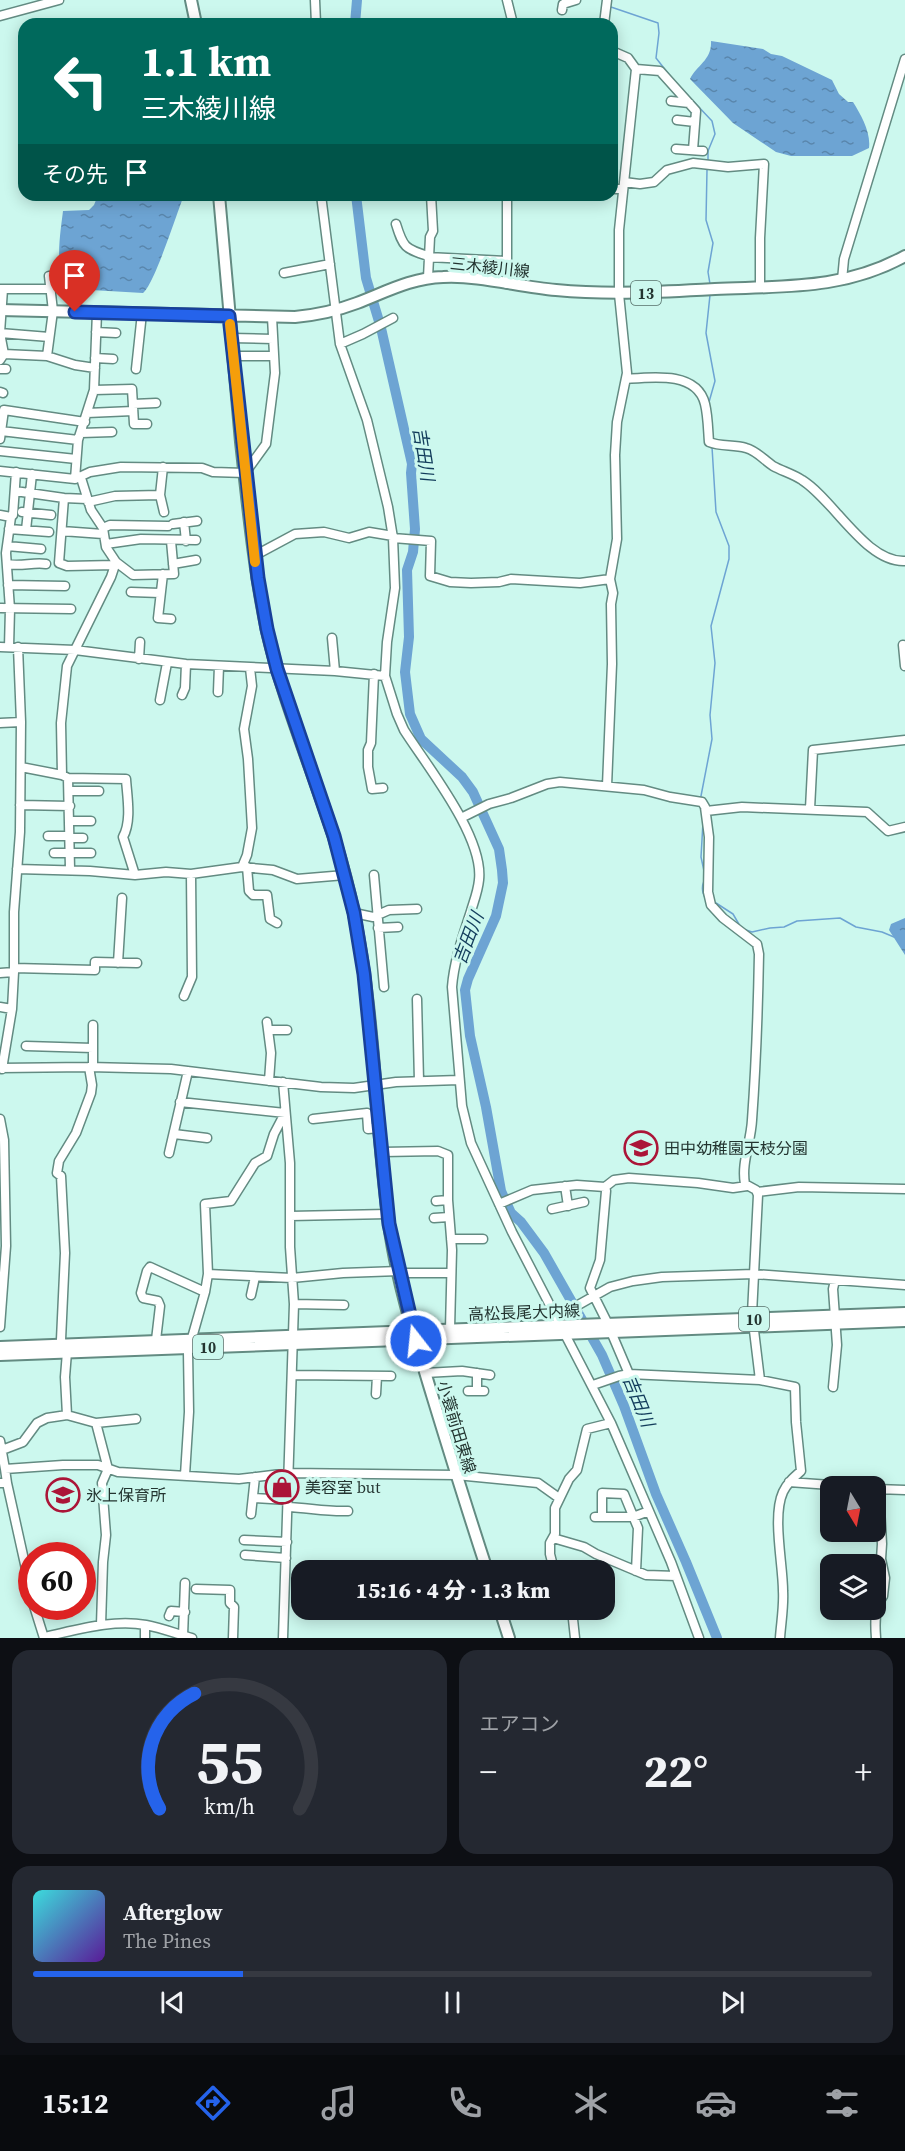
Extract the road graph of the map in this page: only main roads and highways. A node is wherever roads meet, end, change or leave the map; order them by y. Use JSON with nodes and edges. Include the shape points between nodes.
{"nodes":[{"id":1,"x":191,"y":0,"type":"edge"},
{"id":2,"x":195,"y":18,"type":"edge"},
{"id":3,"x":219,"y":201,"type":"edge"},
{"id":4,"x":905,"y":256,"type":"edge"},
{"id":5,"x":0,"y":310,"type":"edge"},
{"id":6,"x":229,"y":316,"type":"junction"},
{"id":7,"x":905,"y":1313,"type":"edge"},
{"id":8,"x":836,"y":1320,"type":"junction"},
{"id":9,"x":905,"y":1321,"type":"edge"},
{"id":10,"x":564,"y":1325,"type":"junction"},
{"id":11,"x":415,"y":1335,"type":"junction"},
{"id":12,"x":190,"y":1343,"type":"junction"},
{"id":13,"x":0,"y":1347,"type":"edge"},
{"id":14,"x":66,"y":1348,"type":"junction"},
{"id":15,"x":0,"y":1355,"type":"edge"},
{"id":16,"x":484,"y":1560,"type":"edge"},
{"id":17,"x":503,"y":1620,"type":"edge"},
{"id":18,"x":509,"y":1638,"type":"edge"}],
"edges":[{"from":1,"to":2,"type":"main road"},
{"from":3,"to":6,"type":"main road","name":"小蓑前田東線"},
{"from":4,"to":6,"type":"main road","name":"三木綾川線","number":"13","via":[[866,275],[817,284],[619,294],[458,277],[428,278],[310,316]]},
{"from":5,"to":6,"type":"main road","name":"三木綾川線","number":"13"},
{"from":6,"to":11,"type":"main road","name":"小蓑前田東線","via":[[254,556],[267,629],[334,836],[354,913],[363,962],[388,1214]]},
{"from":7,"to":8,"type":"main road","name":"高松長尾大内線","number":"10"},
{"from":8,"to":9,"type":"main road","name":"高松長尾大内線","number":"10"},
{"from":8,"to":10,"type":"main road","name":"高松長尾大内線","number":"10","via":[[607,1329]]},
{"from":10,"to":11,"type":"main road","name":"高松長尾大内線","number":"10"},
{"from":10,"to":11,"type":"main road","name":"高松長尾大内線","number":"10","via":[[450,1329]]},
{"from":11,"to":12,"type":"main road","name":"高松長尾大内線","number":"10"},
{"from":11,"to":16,"type":"main road","name":"小蓑前田東線"},
{"from":12,"to":14,"type":"main road","name":"高松長尾大内線","number":"10"},
{"from":12,"to":14,"type":"main road","name":"高松長尾大内線","number":"10","via":[[156,1341]]},
{"from":13,"to":14,"type":"main road","name":"高松長尾大内線","number":"10"},
{"from":14,"to":15,"type":"main road","name":"高松長尾大内線","number":"10"},
{"from":17,"to":18,"type":"main road"}]}
